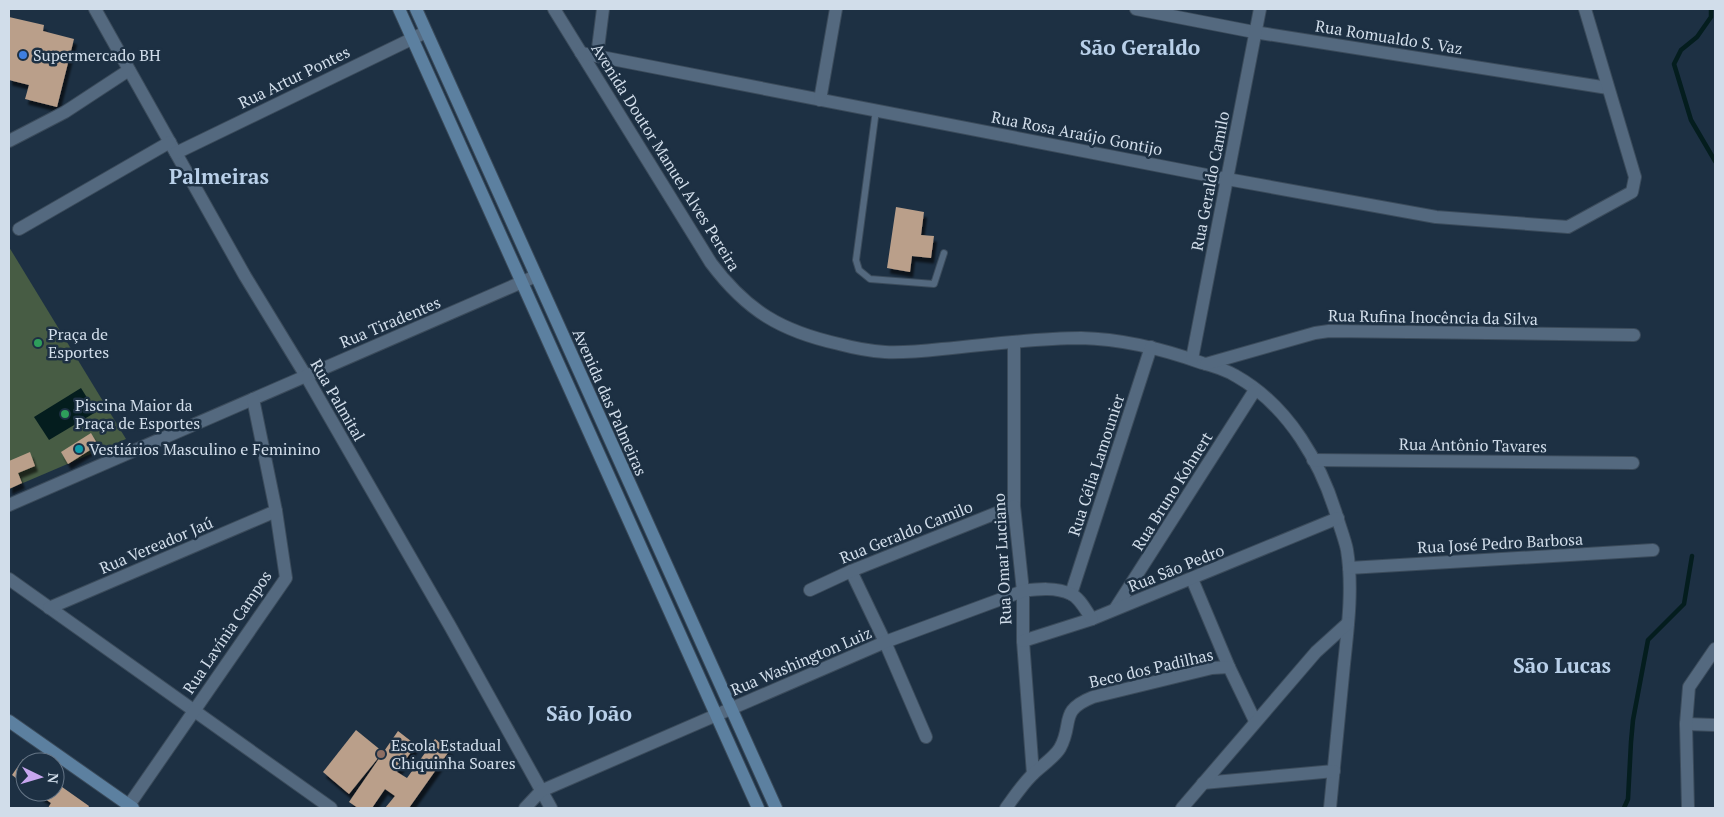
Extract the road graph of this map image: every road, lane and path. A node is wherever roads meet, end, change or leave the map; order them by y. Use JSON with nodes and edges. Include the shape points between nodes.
{"nodes":[{"id":1,"x":96,"y":9,"type":"edge"},
{"id":2,"x":399,"y":9,"type":"edge"},
{"id":3,"x":416,"y":9,"type":"edge"},
{"id":4,"x":554,"y":9,"type":"edge"},
{"id":5,"x":604,"y":9,"type":"edge"},
{"id":6,"x":836,"y":9,"type":"edge"},
{"id":7,"x":1136,"y":9,"type":"edge"},
{"id":8,"x":1260,"y":9,"type":"edge"},
{"id":9,"x":1585,"y":9,"type":"edge"},
{"id":10,"x":426,"y":32,"type":"junction"},
{"id":11,"x":1254,"y":32,"type":"junction"},
{"id":12,"x":412,"y":38,"type":"junction"},
{"id":13,"x":581,"y":53,"type":"junction"},
{"id":14,"x":597,"y":56,"type":"junction"},
{"id":15,"x":130,"y":70,"type":"junction"},
{"id":16,"x":1608,"y":88,"type":"junction"},
{"id":17,"x":820,"y":100,"type":"junction"},
{"id":18,"x":876,"y":110,"type":"junction"},
{"id":19,"x":9,"y":141,"type":"edge"},
{"id":20,"x":173,"y":148,"type":"junction"},
{"id":21,"x":1227,"y":179,"type":"junction"},
{"id":22,"x":19,"y":230,"type":"dead end"},
{"id":23,"x":944,"y":253,"type":"dead end"},
{"id":24,"x":536,"y":276,"type":"junction"},
{"id":25,"x":522,"y":283,"type":"junction"},
{"id":26,"x":1634,"y":335,"type":"dead end"},
{"id":27,"x":1014,"y":342,"type":"junction"},
{"id":28,"x":1151,"y":347,"type":"junction"},
{"id":29,"x":1192,"y":359,"type":"junction"},
{"id":30,"x":1206,"y":364,"type":"junction"},
{"id":31,"x":306,"y":376,"type":"junction"},
{"id":32,"x":1255,"y":390,"type":"junction"},
{"id":33,"x":253,"y":400,"type":"junction"},
{"id":34,"x":600,"y":419,"type":"junction"},
{"id":35,"x":586,"y":426,"type":"junction"},
{"id":36,"x":1313,"y":460,"type":"junction"},
{"id":37,"x":1633,"y":463,"type":"dead end"},
{"id":38,"x":9,"y":505,"type":"edge"},
{"id":39,"x":1014,"y":506,"type":"junction"},
{"id":40,"x":276,"y":511,"type":"junction"},
{"id":41,"x":644,"y":517,"type":"junction"},
{"id":42,"x":1338,"y":518,"type":"junction"},
{"id":43,"x":630,"y":523,"type":"junction"},
{"id":44,"x":1653,"y":550,"type":"dead end"},
{"id":45,"x":1348,"y":568,"type":"junction"},
{"id":46,"x":851,"y":571,"type":"junction"},
{"id":47,"x":9,"y":579,"type":"edge"},
{"id":48,"x":1192,"y":579,"type":"junction"},
{"id":49,"x":810,"y":590,"type":"dead end"},
{"id":50,"x":1023,"y":592,"type":"junction"},
{"id":51,"x":1071,"y":594,"type":"junction"},
{"id":52,"x":49,"y":608,"type":"junction"},
{"id":53,"x":1115,"y":609,"type":"junction"},
{"id":54,"x":1092,"y":619,"type":"junction"},
{"id":55,"x":1348,"y":623,"type":"junction"},
{"id":56,"x":694,"y":628,"type":"junction"},
{"id":57,"x":680,"y":635,"type":"junction"},
{"id":58,"x":1023,"y":641,"type":"junction"},
{"id":59,"x":885,"y":642,"type":"junction"},
{"id":60,"x":1715,"y":650,"type":"edge"},
{"id":61,"x":1229,"y":667,"type":"junction"},
{"id":62,"x":730,"y":709,"type":"junction"},
{"id":63,"x":194,"y":711,"type":"junction"},
{"id":64,"x":716,"y":715,"type":"junction"},
{"id":65,"x":9,"y":721,"type":"edge"},
{"id":66,"x":1255,"y":721,"type":"junction"},
{"id":67,"x":1686,"y":724,"type":"junction"},
{"id":68,"x":1715,"y":726,"type":"edge"},
{"id":69,"x":926,"y":737,"type":"dead end"},
{"id":70,"x":1334,"y":771,"type":"junction"},
{"id":71,"x":1033,"y":774,"type":"junction"},
{"id":72,"x":1203,"y":783,"type":"junction"},
{"id":73,"x":541,"y":791,"type":"junction"},
{"id":74,"x":131,"y":807,"type":"edge"},
{"id":75,"x":331,"y":808,"type":"edge"},
{"id":76,"x":525,"y":808,"type":"edge"},
{"id":77,"x":551,"y":808,"type":"edge"},
{"id":78,"x":758,"y":808,"type":"edge"},
{"id":79,"x":776,"y":808,"type":"edge"},
{"id":80,"x":1006,"y":808,"type":"edge"},
{"id":81,"x":1182,"y":808,"type":"edge"},
{"id":82,"x":1330,"y":808,"type":"edge"},
{"id":83,"x":1688,"y":808,"type":"edge"}],
"edges":[{"from":1,"to":15,"type":"street","name":"Rua Palmital"},
{"from":2,"to":12,"type":"main road","name":"Avenida das Palmeiras"},
{"from":3,"to":10,"type":"main road","name":"Avenida das Palmeiras"},
{"from":4,"to":13,"type":"street","name":"Avenida Doutor Manuel Alves Pereira"},
{"from":5,"to":14,"type":"street"},
{"from":6,"to":17,"type":"street"},
{"from":7,"to":11,"type":"street","name":"Rua Romualdo S. Vaz"},
{"from":8,"to":11,"type":"street","name":"Rua Geraldo Camilo"},
{"from":9,"to":16,"type":"street"},
{"from":10,"to":12,"type":"street","name":"Rua Artur Pontes"},
{"from":10,"to":24,"type":"main road","name":"Avenida das Palmeiras"},
{"from":11,"to":16,"type":"street","name":"Rua Romualdo S. Vaz"},
{"from":11,"to":21,"type":"street","name":"Rua Geraldo Camilo"},
{"from":12,"to":20,"type":"street","name":"Rua Artur Pontes"},
{"from":12,"to":25,"type":"main road","name":"Avenida das Palmeiras"},
{"from":13,"to":14,"type":"street","name":"Rua Rosa Araújo Gontijo"},
{"from":13,"to":27,"type":"street","name":"Avenida Doutor Manuel Alves Pereira","via":[[711,263],[726,284],[765,316],[781,326],[814,338],[885,352]]},
{"from":14,"to":17,"type":"street","name":"Rua Rosa Araújo Gontijo"},
{"from":15,"to":19,"type":"street","via":[[65,112]]},
{"from":15,"to":20,"type":"street","name":"Rua Palmital"},
{"from":16,"to":21,"type":"street","name":"Rua Rosa Araújo Gontijo","via":[[1636,177],[1632,192],[1568,227],[1436,217]]},
{"from":17,"to":18,"type":"street","name":"Rua Rosa Araújo Gontijo"},
{"from":18,"to":21,"type":"street","name":"Rua Rosa Araújo Gontijo"},
{"from":18,"to":23,"type":"lane","via":[[856,260],[860,270],[870,278],[934,284]]},
{"from":20,"to":22,"type":"street","name":"Rua Artur Pontes"},
{"from":20,"to":31,"type":"street","name":"Rua Palmital"},
{"from":21,"to":29,"type":"street","name":"Rua Geraldo Camilo"},
{"from":24,"to":25,"type":"street","name":"Rua Tiradentes"},
{"from":24,"to":34,"type":"main road","name":"Avenida das Palmeiras"},
{"from":25,"to":31,"type":"street","name":"Rua Tiradentes"},
{"from":25,"to":35,"type":"main road","name":"Avenida das Palmeiras"},
{"from":26,"to":30,"type":"street","name":"Rua Rufina Inocência da Silva","via":[[1329,330]]},
{"from":27,"to":28,"type":"street","name":"Avenida Doutor Manuel Alves Pereira","via":[[1078,338]]},
{"from":27,"to":39,"type":"street","name":"Rua Omar Luciano"},
{"from":28,"to":29,"type":"street","name":"Avenida Doutor Manuel Alves Pereira"},
{"from":28,"to":51,"type":"street","name":"Rua Célia Lamounier"},
{"from":29,"to":30,"type":"street","name":"Avenida Doutor Manuel Alves Pereira"},
{"from":30,"to":32,"type":"street","name":"Avenida Doutor Manuel Alves Pereira","via":[[1236,376]]},
{"from":31,"to":33,"type":"street","name":"Rua Tiradentes"},
{"from":31,"to":73,"type":"street","name":"Rua Palmital"},
{"from":32,"to":36,"type":"street","name":"Avenida Doutor Manuel Alves Pereira","via":[[1275,406],[1296,430]]},
{"from":32,"to":53,"type":"street","name":"Rua Bruno Kohnert"},
{"from":33,"to":38,"type":"street","name":"Rua Tiradentes"},
{"from":33,"to":40,"type":"street","name":"Rua Lavínia Campos"},
{"from":34,"to":35,"type":"main road"},
{"from":34,"to":41,"type":"main road","name":"Avenida das Palmeiras"},
{"from":35,"to":43,"type":"main road","name":"Avenida das Palmeiras"},
{"from":36,"to":37,"type":"street","name":"Rua Antônio Tavares"},
{"from":36,"to":42,"type":"street","name":"Avenida Doutor Manuel Alves Pereira","via":[[1332,496]]},
{"from":39,"to":46,"type":"street","name":"Rua Geraldo Camilo"},
{"from":39,"to":50,"type":"street","name":"Rua Omar Luciano"},
{"from":40,"to":52,"type":"street","name":"Rua Vereador Jaú"},
{"from":40,"to":63,"type":"street","name":"Rua Lavínia Campos","via":[[286,578]]},
{"from":41,"to":43,"type":"main road"},
{"from":41,"to":56,"type":"main road","name":"Avenida das Palmeiras"},
{"from":42,"to":45,"type":"street","name":"Avenida Doutor Manuel Alves Pereira","via":[[1347,549]]},
{"from":42,"to":48,"type":"street","name":"Rua São Pedro"},
{"from":43,"to":57,"type":"main road","name":"Avenida das Palmeiras"},
{"from":44,"to":45,"type":"street","name":"Rua José Pedro Barbosa"},
{"from":45,"to":55,"type":"street","name":"Avenida Doutor Manuel Alves Pereira"},
{"from":46,"to":49,"type":"street","name":"Rua Geraldo Camilo"},
{"from":46,"to":59,"type":"street"},
{"from":47,"to":52,"type":"street"},
{"from":48,"to":53,"type":"street","name":"Rua São Pedro"},
{"from":48,"to":61,"type":"street"},
{"from":50,"to":51,"type":"street","name":"Rua Washington Luiz","via":[[1043,588]]},
{"from":50,"to":58,"type":"street","name":"Rua Omar Luciano"},
{"from":50,"to":59,"type":"street","name":"Rua Washington Luiz"},
{"from":51,"to":54,"type":"street"},
{"from":52,"to":63,"type":"street"},
{"from":53,"to":54,"type":"street","name":"Rua São Pedro"},
{"from":54,"to":58,"type":"street","name":"Rua São Pedro"},
{"from":55,"to":66,"type":"street","via":[[1316,652]]},
{"from":55,"to":70,"type":"street","name":"Avenida Doutor Manuel Alves Pereira"},
{"from":56,"to":57,"type":"main road"},
{"from":56,"to":62,"type":"main road","name":"Avenida das Palmeiras"},
{"from":57,"to":64,"type":"main road","name":"Avenida das Palmeiras"},
{"from":58,"to":71,"type":"street","name":"Rua Omar Luciano"},
{"from":59,"to":62,"type":"street","name":"Rua Washington Luiz"},
{"from":59,"to":69,"type":"street"},
{"from":60,"to":67,"type":"street","via":[[1689,687]]},
{"from":61,"to":66,"type":"street"},
{"from":61,"to":71,"type":"street","name":"Beco dos Padilhas","via":[[1212,668],[1083,701],[1068,716],[1060,750]]},
{"from":62,"to":64,"type":"street","name":"Rua Washington Luiz"},
{"from":62,"to":79,"type":"main road","name":"Avenida das Palmeiras"},
{"from":63,"to":74,"type":"street","name":"Rua Lavínia Campos"},
{"from":63,"to":75,"type":"street"},
{"from":64,"to":73,"type":"street","name":"Rua Washington Luiz"},
{"from":64,"to":78,"type":"main road","name":"Avenida das Palmeiras"},
{"from":65,"to":74,"type":"main road"},
{"from":66,"to":72,"type":"street"},
{"from":67,"to":68,"type":"street"},
{"from":67,"to":83,"type":"street"},
{"from":70,"to":72,"type":"street"},
{"from":70,"to":82,"type":"street","name":"Avenida Doutor Manuel Alves Pereira"},
{"from":71,"to":80,"type":"street","name":"Beco dos Padilhas"},
{"from":72,"to":81,"type":"street"},
{"from":73,"to":76,"type":"street","name":"Rua Washington Luiz"},
{"from":73,"to":77,"type":"street","name":"Rua Palmital"}]}
